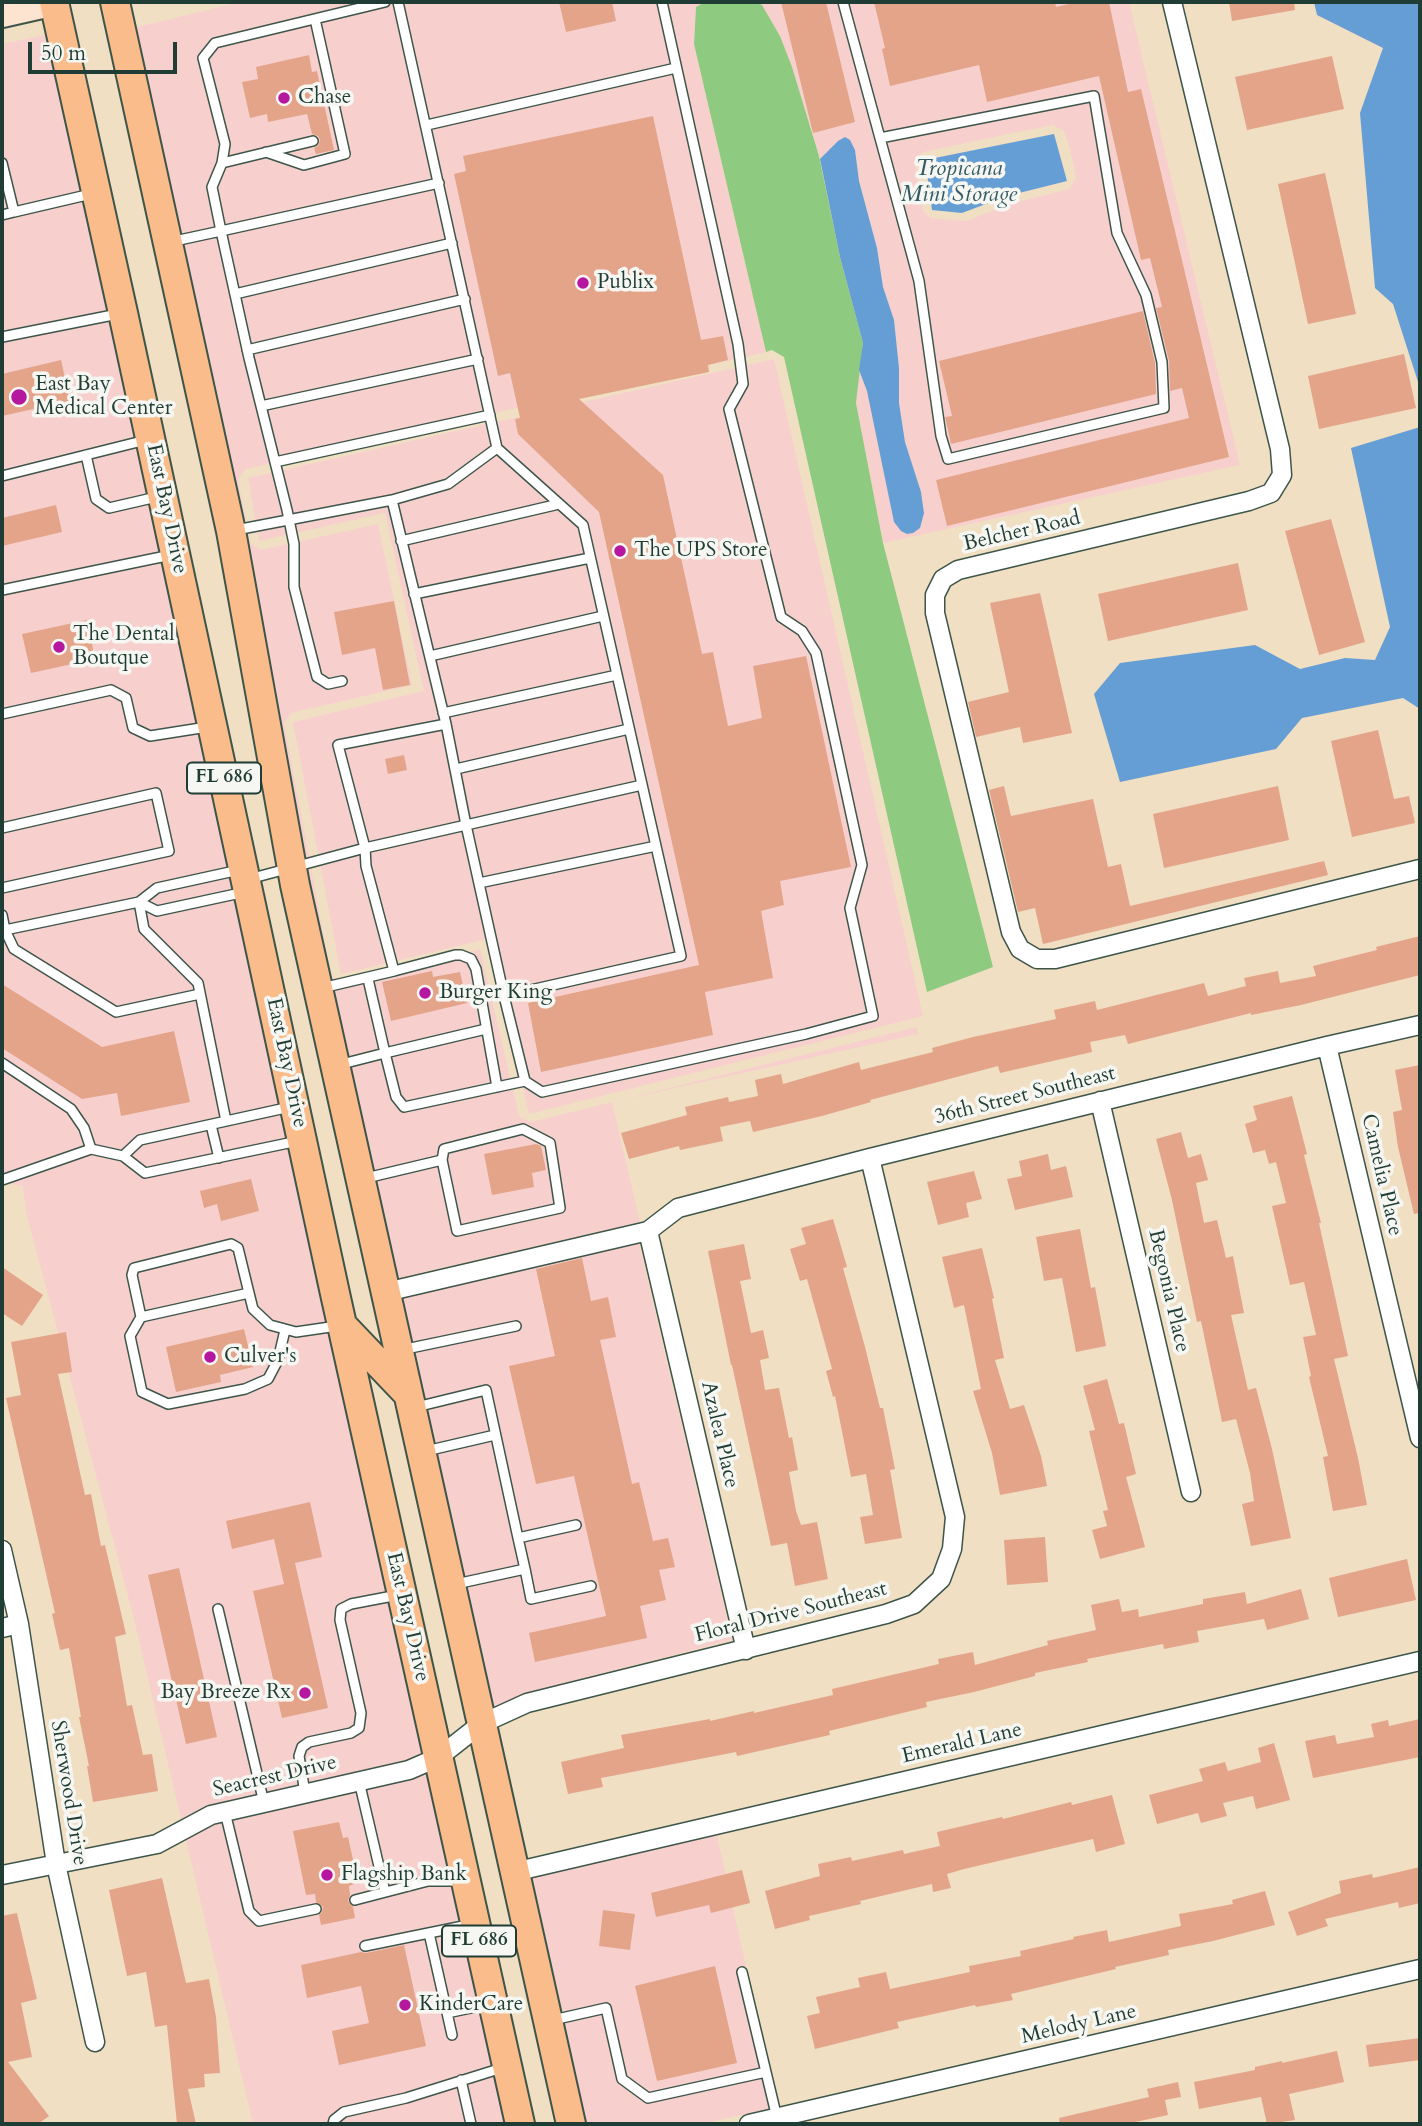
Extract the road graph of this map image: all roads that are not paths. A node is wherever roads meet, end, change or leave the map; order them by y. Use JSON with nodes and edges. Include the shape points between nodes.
{"nodes":[{"id":1,"x":54,"y":2,"type":"edge"},
{"id":2,"x":115,"y":2,"type":"edge"},
{"id":3,"x":385,"y":2,"type":"edge"},
{"id":4,"x":398,"y":2,"type":"edge"},
{"id":5,"x":662,"y":2,"type":"edge"},
{"id":6,"x":843,"y":2,"type":"edge"},
{"id":7,"x":1172,"y":2,"type":"edge"},
{"id":8,"x":2,"y":15,"type":"edge"},
{"id":9,"x":316,"y":19,"type":"junction"},
{"id":10,"x":676,"y":68,"type":"junction"},
{"id":11,"x":427,"y":125,"type":"junction"},
{"id":12,"x":880,"y":138,"type":"junction"},
{"id":13,"x":313,"y":141,"type":"dead end"},
{"id":14,"x":266,"y":152,"type":"junction"},
{"id":15,"x":2,"y":163,"type":"edge"},
{"id":16,"x":222,"y":163,"type":"junction"},
{"id":17,"x":439,"y":183,"type":"junction"},
{"id":18,"x":97,"y":193,"type":"junction"},
{"id":19,"x":13,"y":212,"type":"junction"},
{"id":20,"x":2,"y":215,"type":"edge"},
{"id":21,"x":221,"y":231,"type":"junction"},
{"id":22,"x":168,"y":242,"type":"junction"},
{"id":23,"x":452,"y":243,"type":"junction"},
{"id":24,"x":235,"y":294,"type":"junction"},
{"id":25,"x":465,"y":299,"type":"junction"},
{"id":26,"x":123,"y":313,"type":"junction"},
{"id":27,"x":2,"y":337,"type":"edge"},
{"id":28,"x":247,"y":350,"type":"junction"},
{"id":29,"x":478,"y":359,"type":"junction"},
{"id":30,"x":261,"y":406,"type":"junction"},
{"id":31,"x":490,"y":415,"type":"junction"},
{"id":32,"x":151,"y":439,"type":"junction"},
{"id":33,"x":497,"y":449,"type":"junction"},
{"id":34,"x":86,"y":455,"type":"junction"},
{"id":35,"x":275,"y":462,"type":"junction"},
{"id":36,"x":2,"y":476,"type":"edge"},
{"id":37,"x":163,"y":495,"type":"junction"},
{"id":38,"x":392,"y":500,"type":"junction"},
{"id":39,"x":559,"y":504,"type":"junction"},
{"id":40,"x":289,"y":521,"type":"junction"},
{"id":41,"x":230,"y":531,"type":"junction"},
{"id":42,"x":401,"y":541,"type":"junction"},
{"id":43,"x":176,"y":554,"type":"junction"},
{"id":44,"x":590,"y":558,"type":"junction"},
{"id":45,"x":2,"y":590,"type":"edge"},
{"id":46,"x":414,"y":594,"type":"junction"},
{"id":47,"x":603,"y":616,"type":"junction"},
{"id":48,"x":430,"y":656,"type":"junction"},
{"id":49,"x":617,"y":675,"type":"junction"},
{"id":50,"x":342,"y":681,"type":"dead end"},
{"id":51,"x":443,"y":713,"type":"junction"},
{"id":52,"x":2,"y":714,"type":"edge"},
{"id":53,"x":446,"y":724,"type":"junction"},
{"id":54,"x":213,"y":726,"type":"junction"},
{"id":55,"x":629,"y":729,"type":"junction"},
{"id":56,"x":456,"y":769,"type":"junction"},
{"id":57,"x":642,"y":785,"type":"junction"},
{"id":58,"x":466,"y":825,"type":"junction"},
{"id":59,"x":2,"y":828,"type":"edge"},
{"id":60,"x":656,"y":846,"type":"junction"},
{"id":61,"x":365,"y":848,"type":"junction"},
{"id":62,"x":292,"y":867,"type":"junction"},
{"id":63,"x":1420,"y":869,"type":"edge"},
{"id":64,"x":246,"y":880,"type":"junction"},
{"id":65,"x":479,"y":883,"type":"junction"},
{"id":66,"x":2,"y":888,"type":"edge"},
{"id":67,"x":139,"y":902,"type":"junction"},
{"id":68,"x":2,"y":915,"type":"edge"},
{"id":69,"x":5,"y":930,"type":"junction"},
{"id":70,"x":394,"y":971,"type":"junction"},
{"id":71,"x":368,"y":979,"type":"junction"},
{"id":72,"x":318,"y":989,"type":"junction"},
{"id":73,"x":200,"y":994,"type":"junction"},
{"id":74,"x":505,"y":996,"type":"junction"},
{"id":75,"x":1420,"y":1026,"type":"edge"},
{"id":76,"x":486,"y":1029,"type":"junction"},
{"id":77,"x":1327,"y":1046,"type":"junction"},
{"id":78,"x":385,"y":1053,"type":"junction"},
{"id":79,"x":2,"y":1063,"type":"edge"},
{"id":80,"x":335,"y":1066,"type":"junction"},
{"id":81,"x":525,"y":1081,"type":"junction"},
{"id":82,"x":497,"y":1087,"type":"junction"},
{"id":83,"x":1100,"y":1101,"type":"junction"},
{"id":84,"x":295,"y":1105,"type":"junction"},
{"id":85,"x":226,"y":1121,"type":"junction"},
{"id":86,"x":211,"y":1125,"type":"junction"},
{"id":87,"x":302,"y":1140,"type":"junction"},
{"id":88,"x":91,"y":1149,"type":"junction"},
{"id":89,"x":123,"y":1156,"type":"junction"},
{"id":90,"x":219,"y":1158,"type":"junction"},
{"id":91,"x":870,"y":1158,"type":"junction"},
{"id":92,"x":442,"y":1160,"type":"junction"},
{"id":93,"x":2,"y":1180,"type":"edge"},
{"id":94,"x":361,"y":1180,"type":"junction"},
{"id":95,"x":648,"y":1231,"type":"junction"},
{"id":96,"x":386,"y":1292,"type":"junction"},
{"id":97,"x":249,"y":1293,"type":"junction"},
{"id":98,"x":141,"y":1317,"type":"junction"},
{"id":99,"x":342,"y":1325,"type":"junction"},
{"id":100,"x":516,"y":1326,"type":"dead end"},
{"id":101,"x":285,"y":1330,"type":"junction"},
{"id":102,"x":399,"y":1351,"type":"junction"},
{"id":103,"x":410,"y":1401,"type":"junction"},
{"id":104,"x":495,"y":1435,"type":"junction"},
{"id":105,"x":1420,"y":1438,"type":"edge"},
{"id":106,"x":421,"y":1452,"type":"junction"},
{"id":107,"x":1191,"y":1492,"type":"dead end"},
{"id":108,"x":576,"y":1525,"type":"dead end"},
{"id":109,"x":518,"y":1538,"type":"junction"},
{"id":110,"x":2,"y":1549,"type":"edge"},
{"id":111,"x":525,"y":1569,"type":"junction"},
{"id":112,"x":450,"y":1585,"type":"junction"},
{"id":113,"x":591,"y":1586,"type":"dead end"},
{"id":114,"x":402,"y":1594,"type":"junction"},
{"id":115,"x":218,"y":1609,"type":"dead end"},
{"id":116,"x":10,"y":1626,"type":"edge"},
{"id":117,"x":746,"y":1650,"type":"junction"},
{"id":118,"x":1420,"y":1661,"type":"edge"},
{"id":119,"x":481,"y":1724,"type":"junction"},
{"id":120,"x":439,"y":1757,"type":"junction"},
{"id":121,"x":359,"y":1782,"type":"junction"},
{"id":122,"x":305,"y":1794,"type":"junction"},
{"id":123,"x":264,"y":1803,"type":"junction"},
{"id":124,"x":225,"y":1812,"type":"junction"},
{"id":125,"x":56,"y":1864,"type":"junction"},
{"id":126,"x":514,"y":1871,"type":"junction"},
{"id":127,"x":2,"y":1875,"type":"edge"},
{"id":128,"x":466,"y":1881,"type":"junction"},
{"id":129,"x":385,"y":1892,"type":"junction"},
{"id":130,"x":355,"y":1900,"type":"dead end"},
{"id":131,"x":316,"y":1909,"type":"dead end"},
{"id":132,"x":475,"y":1923,"type":"junction"},
{"id":133,"x":429,"y":1933,"type":"junction"},
{"id":134,"x":365,"y":1946,"type":"dead end"},
{"id":135,"x":1420,"y":1969,"type":"edge"},
{"id":136,"x":742,"y":1972,"type":"dead end"},
{"id":137,"x":493,"y":2004,"type":"junction"},
{"id":138,"x":447,"y":2013,"type":"junction"},
{"id":139,"x":548,"y":2021,"type":"junction"},
{"id":140,"x":452,"y":2035,"type":"dead end"},
{"id":141,"x":95,"y":2042,"type":"dead end"},
{"id":142,"x":507,"y":2066,"type":"junction"},
{"id":143,"x":766,"y":2072,"type":"junction"},
{"id":144,"x":461,"y":2080,"type":"junction"},
{"id":145,"x":776,"y":2118,"type":"junction"},
{"id":146,"x":333,"y":2124,"type":"edge"},
{"id":147,"x":471,"y":2124,"type":"edge"},
{"id":148,"x":520,"y":2124,"type":"edge"},
{"id":149,"x":571,"y":2124,"type":"edge"},
{"id":150,"x":749,"y":2124,"type":"edge"}],
"edges":[{"from":1,"to":8,"type":"main road"},
{"from":1,"to":18,"type":"main road","name":"East Bay Drive","number":"FL 686"},
{"from":2,"to":22,"type":"main road","number":"FL 686"},
{"from":3,"to":9,"type":"lane"},
{"from":4,"to":11,"type":"lane"},
{"from":5,"to":10,"type":"lane"},
{"from":6,"to":12,"type":"lane"},
{"from":7,"to":63,"type":"street","name":"Belcher Road","via":[[1282,475],[1271,492],[1249,501],[958,570],[943,579],[935,595],[935,613],[1011,932],[1020,949],[1037,959],[1055,959]]},
{"from":9,"to":14,"type":"lane","via":[[336,136],[345,154],[304,165]]},
{"from":9,"to":16,"type":"lane","via":[[215,43],[203,58],[225,145]]},
{"from":10,"to":11,"type":"lane"},
{"from":10,"to":81,"type":"lane","via":[[738,344],[743,384],[729,409],[781,617],[802,631],[816,653],[862,865],[850,908],[873,1016],[542,1092]]},
{"from":11,"to":17,"type":"lane"},
{"from":12,"to":12,"type":"lane","via":[[919,281],[948,459],[1164,408],[1162,362],[1146,295],[1118,233],[1094,96]]},
{"from":13,"to":14,"type":"lane"},
{"from":14,"to":16,"type":"lane"},
{"from":15,"to":19,"type":"lane"},
{"from":16,"to":21,"type":"lane","via":[[212,187]]},
{"from":17,"to":21,"type":"lane"},
{"from":17,"to":23,"type":"lane"},
{"from":18,"to":19,"type":"lane"},
{"from":18,"to":26,"type":"main road","name":"East Bay Drive","number":"FL 686"},
{"from":19,"to":20,"type":"lane"},
{"from":21,"to":22,"type":"lane"},
{"from":21,"to":24,"type":"lane"},
{"from":22,"to":41,"type":"main road","number":"FL 686"},
{"from":23,"to":24,"type":"lane"},
{"from":23,"to":25,"type":"lane"},
{"from":24,"to":28,"type":"lane"},
{"from":25,"to":28,"type":"lane"},
{"from":25,"to":29,"type":"lane"},
{"from":26,"to":27,"type":"lane"},
{"from":26,"to":32,"type":"main road","name":"East Bay Drive","number":"FL 686"},
{"from":28,"to":30,"type":"lane"},
{"from":29,"to":30,"type":"lane"},
{"from":29,"to":31,"type":"lane"},
{"from":30,"to":35,"type":"lane"},
{"from":31,"to":33,"type":"lane"},
{"from":31,"to":35,"type":"lane"},
{"from":32,"to":34,"type":"lane"},
{"from":32,"to":37,"type":"main road","name":"East Bay Drive","number":"FL 686"},
{"from":33,"to":38,"type":"lane","via":[[447,484]]},
{"from":33,"to":39,"type":"lane"},
{"from":34,"to":36,"type":"lane"},
{"from":34,"to":37,"type":"lane","via":[[96,499],[109,508]]},
{"from":35,"to":40,"type":"lane"},
{"from":37,"to":43,"type":"main road","name":"East Bay Drive","number":"FL 686"},
{"from":38,"to":40,"type":"lane"},
{"from":38,"to":42,"type":"lane"},
{"from":39,"to":42,"type":"lane"},
{"from":39,"to":44,"type":"lane","via":[[583,525]]},
{"from":40,"to":41,"type":"lane"},
{"from":40,"to":50,"type":"lane","via":[[294,587],[317,677],[328,684]]},
{"from":41,"to":62,"type":"main road","number":"FL 686"},
{"from":42,"to":46,"type":"lane"},
{"from":43,"to":45,"type":"lane"},
{"from":43,"to":54,"type":"main road","name":"East Bay Drive","number":"FL 686"},
{"from":44,"to":46,"type":"lane"},
{"from":44,"to":47,"type":"lane"},
{"from":46,"to":48,"type":"lane"},
{"from":47,"to":48,"type":"lane"},
{"from":47,"to":49,"type":"lane"},
{"from":48,"to":51,"type":"lane"},
{"from":49,"to":51,"type":"lane"},
{"from":49,"to":55,"type":"lane"},
{"from":51,"to":53,"type":"lane"},
{"from":52,"to":54,"type":"lane","via":[[111,690],[126,698],[133,728],[150,736]]},
{"from":53,"to":56,"type":"lane"},
{"from":53,"to":61,"type":"lane","via":[[338,745]]},
{"from":54,"to":64,"type":"main road","name":"East Bay Drive","number":"FL 686"},
{"from":55,"to":56,"type":"lane"},
{"from":55,"to":57,"type":"lane"},
{"from":56,"to":58,"type":"lane"},
{"from":57,"to":58,"type":"lane"},
{"from":57,"to":60,"type":"lane"},
{"from":58,"to":61,"type":"lane"},
{"from":58,"to":65,"type":"lane"},
{"from":59,"to":66,"type":"lane","via":[[156,793],[169,851]]},
{"from":60,"to":65,"type":"lane"},
{"from":60,"to":74,"type":"lane","via":[[681,956]]},
{"from":61,"to":62,"type":"lane"},
{"from":61,"to":70,"type":"lane"},
{"from":62,"to":64,"type":"lane"},
{"from":62,"to":72,"type":"main road","number":"FL 686"},
{"from":64,"to":67,"type":"lane","via":[[157,888]]},
{"from":64,"to":67,"type":"lane","via":[[157,911]]},
{"from":64,"to":84,"type":"main road","name":"East Bay Drive","number":"FL 686"},
{"from":65,"to":74,"type":"lane"},
{"from":67,"to":69,"type":"lane"},
{"from":67,"to":73,"type":"lane","via":[[144,929],[198,983]]},
{"from":68,"to":69,"type":"lane"},
{"from":69,"to":73,"type":"lane","via":[[14,949],[116,1012]]},
{"from":70,"to":71,"type":"lane"},
{"from":70,"to":76,"type":"lane","via":[[454,955],[471,959]]},
{"from":71,"to":72,"type":"lane"},
{"from":71,"to":78,"type":"lane"},
{"from":72,"to":80,"type":"main road","number":"FL 686"},
{"from":73,"to":85,"type":"lane"},
{"from":74,"to":81,"type":"lane"},
{"from":75,"to":77,"type":"street","name":"36th Street Southeast"},
{"from":76,"to":78,"type":"lane"},
{"from":76,"to":82,"type":"lane"},
{"from":77,"to":83,"type":"street","name":"36th Street Southeast"},
{"from":77,"to":105,"type":"street","name":"Camelia Place"},
{"from":78,"to":80,"type":"lane"},
{"from":78,"to":82,"type":"lane","via":[[396,1097],[404,1107]]},
{"from":79,"to":88,"type":"lane","via":[[71,1109]]},
{"from":80,"to":94,"type":"main road","number":"FL 686"},
{"from":81,"to":82,"type":"lane"},
{"from":83,"to":91,"type":"street","name":"36th Street Southeast"},
{"from":83,"to":107,"type":"street","name":"Begonia Place"},
{"from":84,"to":85,"type":"lane"},
{"from":84,"to":87,"type":"main road","name":"East Bay Drive","number":"FL 686"},
{"from":85,"to":86,"type":"lane"},
{"from":86,"to":89,"type":"lane","via":[[140,1140]]},
{"from":86,"to":90,"type":"lane"},
{"from":87,"to":90,"type":"lane"},
{"from":87,"to":99,"type":"main road","name":"East Bay Drive","number":"FL 686"},
{"from":88,"to":89,"type":"lane"},
{"from":88,"to":93,"type":"lane"},
{"from":89,"to":90,"type":"lane","via":[[145,1172]]},
{"from":91,"to":95,"type":"street","name":"36th Street Southeast","via":[[678,1208]]},
{"from":91,"to":117,"type":"street","name":"Floral Drive Southeast","via":[[956,1517],[952,1549],[941,1579],[914,1604]]},
{"from":92,"to":92,"type":"lane","via":[[457,1231],[560,1208],[550,1143],[523,1129],[444,1149]]},
{"from":92,"to":94,"type":"lane"},
{"from":94,"to":96,"type":"main road","number":"FL 686"},
{"from":95,"to":96,"type":"street"},
{"from":95,"to":117,"type":"street","name":"Azalea Place"},
{"from":96,"to":102,"type":"main road","number":"FL 686"},
{"from":97,"to":98,"type":"lane"},
{"from":97,"to":98,"type":"lane","via":[[239,1248],[231,1244],[134,1268]]},
{"from":97,"to":101,"type":"lane","via":[[253,1309],[270,1325]]},
{"from":98,"to":101,"type":"lane","via":[[130,1336],[142,1392],[168,1404],[245,1390],[268,1379]]},
{"from":99,"to":101,"type":"lane"},
{"from":99,"to":103,"type":"main road"},
{"from":99,"to":114,"type":"main road","name":"East Bay Drive","number":"FL 686"},
{"from":100,"to":102,"type":"lane"},
{"from":102,"to":103,"type":"main road","number":"FL 686"},
{"from":103,"to":104,"type":"lane","via":[[486,1390]]},
{"from":103,"to":106,"type":"main road","number":"FL 686"},
{"from":104,"to":106,"type":"lane"},
{"from":104,"to":109,"type":"lane"},
{"from":106,"to":112,"type":"main road","number":"FL 686"},
{"from":108,"to":109,"type":"lane"},
{"from":109,"to":111,"type":"lane"},
{"from":110,"to":116,"type":"street","name":"Sherwood Drive"},
{"from":111,"to":112,"type":"lane"},
{"from":111,"to":113,"type":"lane","via":[[531,1599]]},
{"from":112,"to":119,"type":"main road","number":"FL 686"},
{"from":114,"to":120,"type":"main road","name":"East Bay Drive","number":"FL 686"},
{"from":114,"to":122,"type":"lane","via":[[341,1609],[361,1713],[359,1728],[302,1747],[299,1756]]},
{"from":115,"to":123,"type":"lane"},
{"from":116,"to":125,"type":"street","name":"Sherwood Drive"},
{"from":117,"to":119,"type":"street","name":"Floral Drive Southeast","via":[[527,1703]]},
{"from":118,"to":126,"type":"street","name":"Emerald Lane"},
{"from":119,"to":120,"type":"street","name":"Floral Drive Southeast"},
{"from":119,"to":126,"type":"main road","number":"FL 686"},
{"from":120,"to":121,"type":"street","name":"Seacrest Drive"},
{"from":120,"to":128,"type":"main road","name":"East Bay Drive","number":"FL 686"},
{"from":121,"to":122,"type":"street","name":"Seacrest Drive"},
{"from":121,"to":129,"type":"lane"},
{"from":122,"to":123,"type":"street","name":"Seacrest Drive"},
{"from":123,"to":124,"type":"street","name":"Seacrest Drive"},
{"from":124,"to":125,"type":"street","name":"Seacrest Drive","via":[[157,1844]]},
{"from":124,"to":131,"type":"lane","via":[[248,1911],[260,1921]]},
{"from":125,"to":127,"type":"street","name":"Seacrest Drive"},
{"from":125,"to":141,"type":"street","name":"Sherwood Drive"},
{"from":126,"to":139,"type":"main road","number":"FL 686"},
{"from":128,"to":129,"type":"lane","via":[[428,1881]]},
{"from":128,"to":132,"type":"main road","name":"East Bay Drive","number":"FL 686"},
{"from":129,"to":130,"type":"lane"},
{"from":132,"to":133,"type":"lane"},
{"from":132,"to":137,"type":"main road","name":"East Bay Drive","number":"FL 686"},
{"from":133,"to":134,"type":"lane"},
{"from":133,"to":138,"type":"lane"},
{"from":135,"to":145,"type":"street","name":"Melody Lane"},
{"from":136,"to":143,"type":"lane"},
{"from":137,"to":138,"type":"lane"},
{"from":137,"to":142,"type":"main road","name":"East Bay Drive","number":"FL 686"},
{"from":138,"to":140,"type":"lane"},
{"from":139,"to":143,"type":"lane","via":[[606,2008],[622,2079],[648,2098]]},
{"from":139,"to":149,"type":"main road","number":"FL 686"},
{"from":142,"to":144,"type":"lane"},
{"from":142,"to":148,"type":"main road","name":"East Bay Drive","number":"FL 686"},
{"from":143,"to":145,"type":"lane"},
{"from":144,"to":146,"type":"lane","via":[[344,2112]]},
{"from":144,"to":147,"type":"lane"},
{"from":145,"to":150,"type":"street","name":"Melody Lane"}]}
